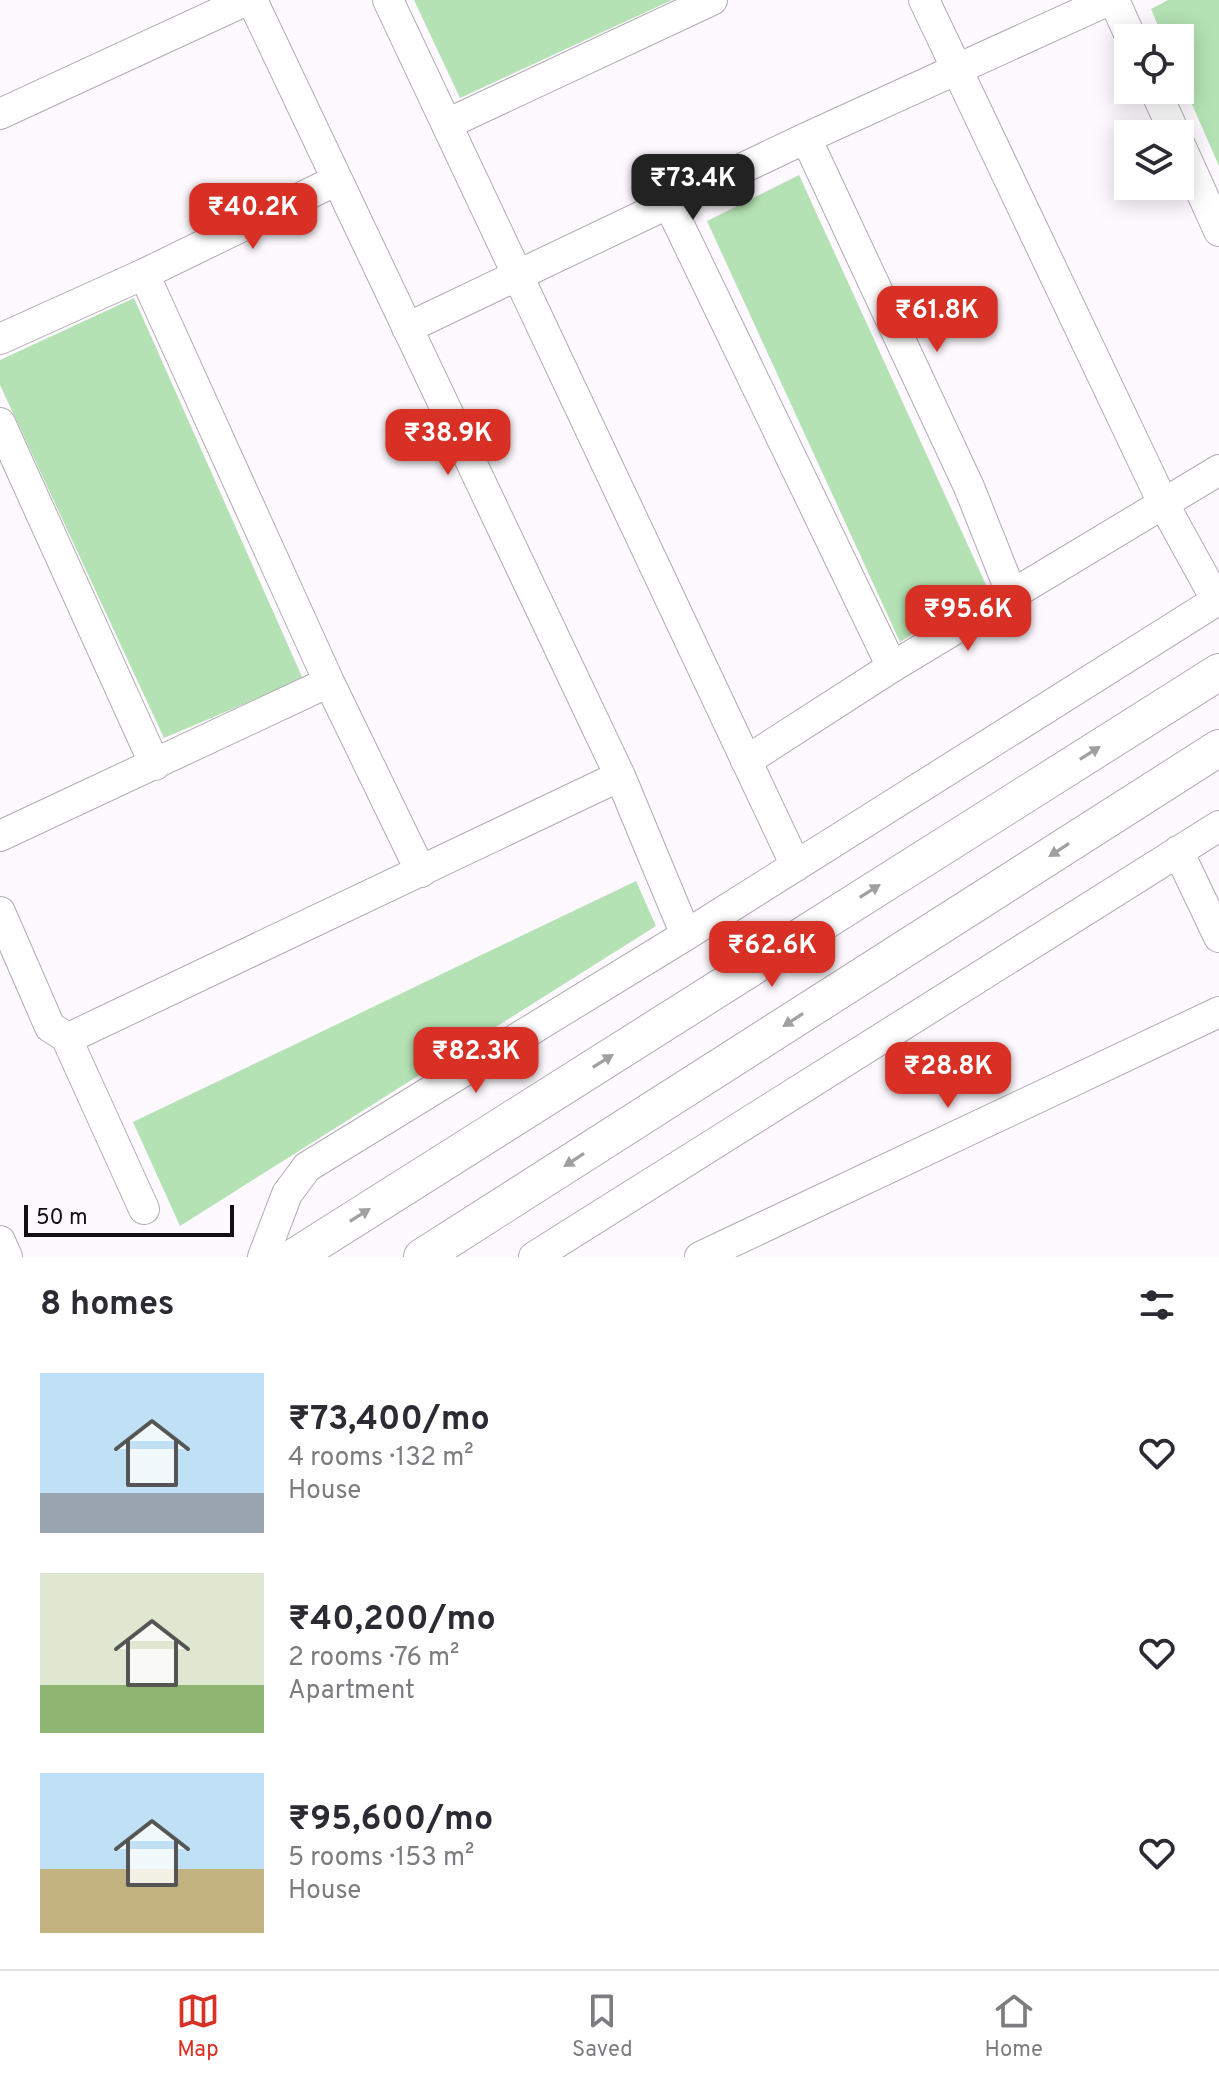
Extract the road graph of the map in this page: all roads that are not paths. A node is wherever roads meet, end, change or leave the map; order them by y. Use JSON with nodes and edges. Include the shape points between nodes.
{"nodes":[{"id":1,"x":249,"y":0,"type":"edge"},
{"id":2,"x":388,"y":0,"type":"edge"},
{"id":3,"x":712,"y":0,"type":"edge"},
{"id":4,"x":924,"y":0,"type":"edge"},
{"id":5,"x":1111,"y":0,"type":"edge"},
{"id":6,"x":1124,"y":24,"type":"edge"},
{"id":7,"x":956,"y":69,"type":"junction"},
{"id":8,"x":0,"y":114,"type":"edge"},
{"id":9,"x":447,"y":124,"type":"junction"},
{"id":10,"x":806,"y":138,"type":"junction"},
{"id":11,"x":1194,"y":176,"type":"edge"},
{"id":12,"x":337,"y":180,"type":"junction"},
{"id":13,"x":669,"y":204,"type":"junction"},
{"id":14,"x":1219,"y":231,"type":"edge"},
{"id":15,"x":144,"y":274,"type":"junction"},
{"id":16,"x":516,"y":276,"type":"junction"},
{"id":17,"x":407,"y":328,"type":"junction"},
{"id":18,"x":0,"y":339,"type":"edge"},
{"id":19,"x":0,"y":423,"type":"edge"},
{"id":20,"x":1219,"y":470,"type":"edge"},
{"id":21,"x":1163,"y":503,"type":"junction"},
{"id":22,"x":1012,"y":595,"type":"junction"},
{"id":23,"x":1218,"y":600,"type":"edge"},
{"id":24,"x":892,"y":667,"type":"junction"},
{"id":25,"x":1219,"y":672,"type":"edge"},
{"id":26,"x":329,"y":682,"type":"junction"},
{"id":27,"x":1219,"y":748,"type":"edge"},
{"id":28,"x":746,"y":761,"type":"junction"},
{"id":29,"x":155,"y":765,"type":"junction"},
{"id":30,"x":620,"y":776,"type":"junction"},
{"id":31,"x":1219,"y":826,"type":"edge"},
{"id":32,"x":0,"y":836,"type":"edge"},
{"id":33,"x":1178,"y":851,"type":"junction"},
{"id":34,"x":796,"y":866,"type":"junction"},
{"id":35,"x":421,"y":872,"type":"junction"},
{"id":36,"x":0,"y":912,"type":"edge"},
{"id":37,"x":686,"y":935,"type":"junction"},
{"id":38,"x":1219,"y":937,"type":"edge"},
{"id":39,"x":1219,"y":1012,"type":"edge"},
{"id":40,"x":66,"y":1037,"type":"junction"},
{"id":41,"x":144,"y":1209,"type":"dead end"},
{"id":42,"x":0,"y":1241,"type":"edge"},
{"id":43,"x":7,"y":1257,"type":"edge"},
{"id":44,"x":263,"y":1257,"type":"edge"},
{"id":45,"x":294,"y":1257,"type":"edge"},
{"id":46,"x":422,"y":1257,"type":"edge"},
{"id":47,"x":534,"y":1257,"type":"edge"},
{"id":48,"x":700,"y":1257,"type":"edge"}],
"edges":[{"from":1,"to":8,"type":"street"},
{"from":1,"to":12,"type":"street"},
{"from":2,"to":9,"type":"street"},
{"from":3,"to":9,"type":"street"},
{"from":4,"to":7,"type":"street"},
{"from":5,"to":6,"type":"street"},
{"from":5,"to":7,"type":"street"},
{"from":7,"to":10,"type":"street"},
{"from":7,"to":21,"type":"street"},
{"from":9,"to":16,"type":"street"},
{"from":10,"to":13,"type":"street"},
{"from":10,"to":22,"type":"street","via":[[969,487]]},
{"from":11,"to":14,"type":"street"},
{"from":12,"to":15,"type":"street"},
{"from":12,"to":17,"type":"street"},
{"from":13,"to":16,"type":"street"},
{"from":13,"to":24,"type":"street"},
{"from":15,"to":18,"type":"street"},
{"from":15,"to":26,"type":"street"},
{"from":16,"to":17,"type":"street"},
{"from":16,"to":28,"type":"street"},
{"from":17,"to":30,"type":"street"},
{"from":19,"to":29,"type":"street"},
{"from":20,"to":21,"type":"street"},
{"from":21,"to":22,"type":"street"},
{"from":21,"to":23,"type":"street"},
{"from":22,"to":24,"type":"street"},
{"from":23,"to":34,"type":"street"},
{"from":24,"to":28,"type":"street"},
{"from":45,"to":25,"type":"street","one_way":true},
{"from":26,"to":29,"type":"street"},
{"from":26,"to":35,"type":"street"},
{"from":27,"to":46,"type":"street","one_way":true},
{"from":28,"to":34,"type":"street"},
{"from":29,"to":32,"type":"street"},
{"from":30,"to":35,"type":"street"},
{"from":30,"to":37,"type":"street"},
{"from":31,"to":33,"type":"street"},
{"from":33,"to":38,"type":"street"},
{"from":33,"to":47,"type":"street"},
{"from":34,"to":37,"type":"street"},
{"from":35,"to":40,"type":"street"},
{"from":36,"to":40,"type":"street","via":[[50,1027]]},
{"from":37,"to":44,"type":"street","via":[[307,1167],[287,1194]]},
{"from":39,"to":48,"type":"street"},
{"from":40,"to":41,"type":"street"},
{"from":42,"to":43,"type":"street"}]}
